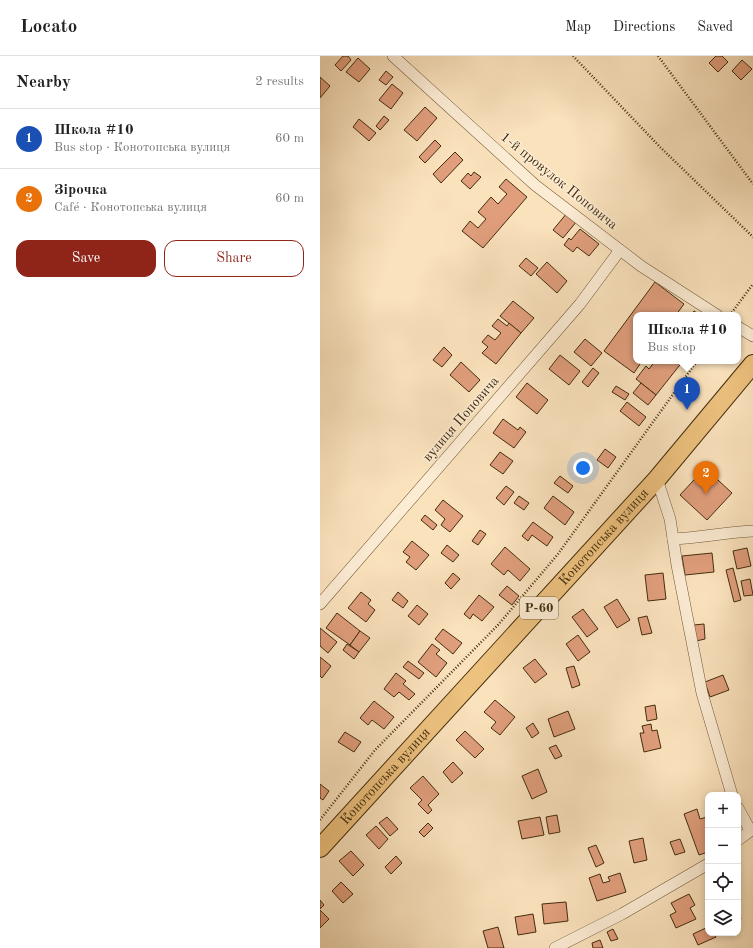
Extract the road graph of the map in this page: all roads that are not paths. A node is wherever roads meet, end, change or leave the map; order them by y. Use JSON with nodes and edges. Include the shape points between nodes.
{"nodes":[{"id":1,"x":393,"y":56,"type":"edge"},
{"id":2,"x":620,"y":250,"type":"junction"},
{"id":3,"x":712,"y":312,"type":"edge"},
{"id":4,"x":741,"y":329,"type":"edge"},
{"id":5,"x":753,"y":336,"type":"edge"},
{"id":6,"x":753,"y":364,"type":"edge"},
{"id":7,"x":657,"y":479,"type":"junction"},
{"id":8,"x":753,"y":531,"type":"edge"},
{"id":9,"x":673,"y":538,"type":"junction"},
{"id":10,"x":320,"y":604,"type":"edge"},
{"id":11,"x":731,"y":792,"type":"edge"},
{"id":12,"x":741,"y":813,"type":"edge"},
{"id":13,"x":752,"y":830,"type":"edge"},
{"id":14,"x":741,"y":838,"type":"edge"},
{"id":15,"x":320,"y":848,"type":"edge"},
{"id":16,"x":705,"y":866,"type":"edge"},
{"id":17,"x":556,"y":948,"type":"edge"}],
"edges":[{"from":1,"to":2,"type":"street","name":"1-й провулок Поповича","via":[[535,185]]},
{"from":2,"to":3,"type":"street","name":"1-й провулок Поповича"},
{"from":2,"to":10,"type":"street","name":"вулиця Поповича","via":[[576,309]]},
{"from":4,"to":5,"type":"street"},
{"from":6,"to":7,"type":"main road","name":"Конотопська вулиця","number":"Р-60"},
{"from":7,"to":9,"type":"street","via":[[670,519]]},
{"from":7,"to":15,"type":"main road","name":"Конотопська вулиця","number":"Р-60"},
{"from":8,"to":9,"type":"street","via":[[719,533],[696,538]]},
{"from":9,"to":11,"type":"street","via":[[702,693]]},
{"from":12,"to":13,"type":"street"},
{"from":13,"to":14,"type":"street"},
{"from":16,"to":17,"type":"street","via":[[622,914]]}]}
